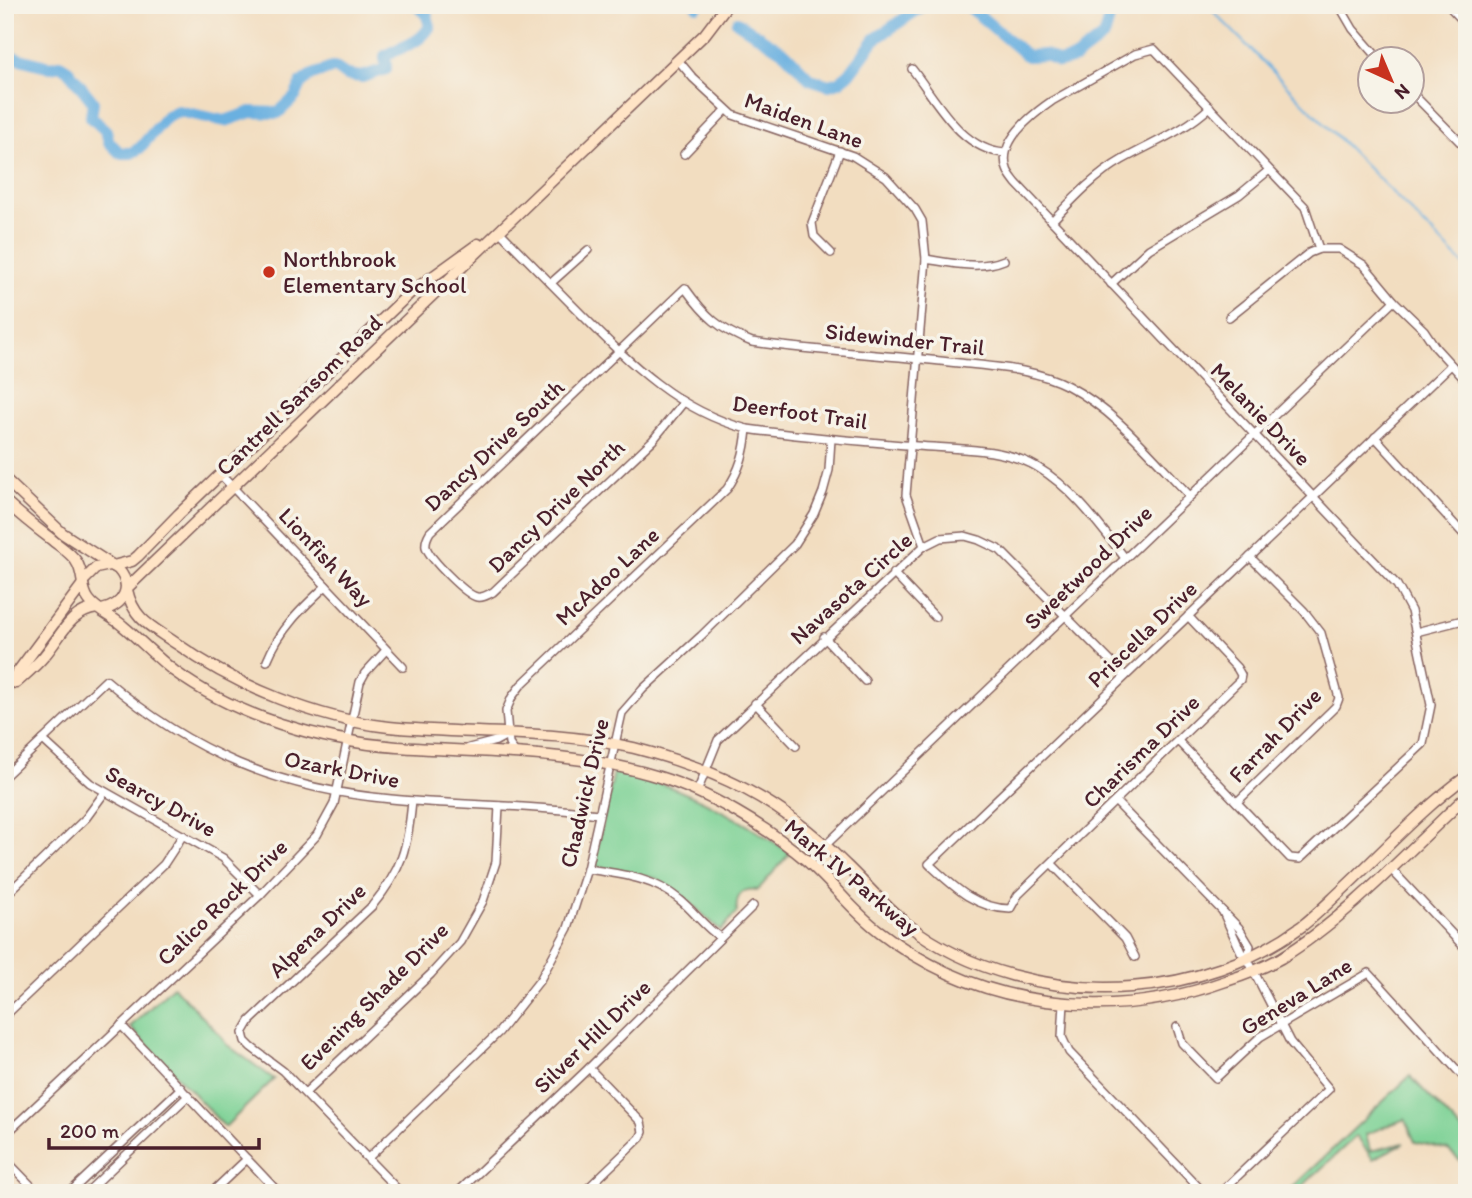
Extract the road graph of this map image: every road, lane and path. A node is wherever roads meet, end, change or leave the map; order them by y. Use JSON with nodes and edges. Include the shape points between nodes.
{"nodes":[{"id":1,"x":727,"y":5,"type":"edge"},
{"id":2,"x":1339,"y":5,"type":"edge"},
{"id":3,"x":1448,"y":5,"type":"edge"},
{"id":4,"x":1467,"y":25,"type":"edge"},
{"id":5,"x":1368,"y":46,"type":"edge"},
{"id":6,"x":678,"y":60,"type":"junction"},
{"id":7,"x":912,"y":69,"type":"dead end"},
{"id":8,"x":1210,"y":107,"type":"junction"},
{"id":9,"x":1426,"y":107,"type":"edge"},
{"id":10,"x":726,"y":110,"type":"junction"},
{"id":11,"x":1467,"y":149,"type":"edge"},
{"id":12,"x":840,"y":151,"type":"junction"},
{"id":13,"x":684,"y":153,"type":"dead end"},
{"id":14,"x":1005,"y":153,"type":"junction"},
{"id":15,"x":1268,"y":171,"type":"junction"},
{"id":16,"x":1052,"y":221,"type":"junction"},
{"id":17,"x":499,"y":231,"type":"junction"},
{"id":18,"x":1319,"y":248,"type":"junction"},
{"id":19,"x":588,"y":250,"type":"dead end"},
{"id":20,"x":831,"y":253,"type":"dead end"},
{"id":21,"x":926,"y":259,"type":"junction"},
{"id":22,"x":1003,"y":260,"type":"dead end"},
{"id":23,"x":551,"y":283,"type":"junction"},
{"id":24,"x":1111,"y":284,"type":"junction"},
{"id":25,"x":405,"y":297,"type":"junction"},
{"id":26,"x":1394,"y":301,"type":"junction"},
{"id":27,"x":417,"y":309,"type":"junction"},
{"id":28,"x":1229,"y":317,"type":"dead end"},
{"id":29,"x":620,"y":353,"type":"junction"},
{"id":30,"x":917,"y":358,"type":"junction"},
{"id":31,"x":1451,"y":365,"type":"junction"},
{"id":32,"x":1467,"y":382,"type":"edge"},
{"id":33,"x":683,"y":403,"type":"junction"},
{"id":34,"x":289,"y":408,"type":"junction"},
{"id":35,"x":301,"y":420,"type":"junction"},
{"id":36,"x":747,"y":429,"type":"junction"},
{"id":37,"x":1254,"y":435,"type":"junction"},
{"id":38,"x":1375,"y":437,"type":"junction"},
{"id":39,"x":831,"y":439,"type":"junction"},
{"id":40,"x":910,"y":445,"type":"junction"},
{"id":41,"x":220,"y":474,"type":"junction"},
{"id":42,"x":5,"y":479,"type":"edge"},
{"id":43,"x":232,"y":486,"type":"junction"},
{"id":44,"x":1190,"y":496,"type":"junction"},
{"id":45,"x":1313,"y":496,"type":"junction"},
{"id":46,"x":5,"y":500,"type":"edge"},
{"id":47,"x":1467,"y":538,"type":"edge"},
{"id":48,"x":924,"y":546,"type":"junction"},
{"id":49,"x":1250,"y":557,"type":"junction"},
{"id":50,"x":1125,"y":558,"type":"junction"},
{"id":51,"x":111,"y":566,"type":"junction"},
{"id":52,"x":446,"y":572,"type":"joint"},
{"id":53,"x":893,"y":572,"type":"junction"},
{"id":54,"x":83,"y":582,"type":"junction"},
{"id":55,"x":326,"y":586,"type":"junction"},
{"id":56,"x":127,"y":589,"type":"junction"},
{"id":57,"x":100,"y":609,"type":"junction"},
{"id":58,"x":1065,"y":616,"type":"junction"},
{"id":59,"x":1188,"y":616,"type":"junction"},
{"id":60,"x":935,"y":617,"type":"dead end"},
{"id":61,"x":1467,"y":620,"type":"edge"},
{"id":62,"x":1416,"y":632,"type":"junction"},
{"id":63,"x":824,"y":637,"type":"junction"},
{"id":64,"x":386,"y":650,"type":"junction"},
{"id":65,"x":267,"y":661,"type":"dead end"},
{"id":66,"x":403,"y":667,"type":"dead end"},
{"id":67,"x":1125,"y":676,"type":"junction"},
{"id":68,"x":865,"y":681,"type":"dead end"},
{"id":69,"x":5,"y":691,"type":"edge"},
{"id":70,"x":755,"y":703,"type":"junction"},
{"id":71,"x":352,"y":721,"type":"junction"},
{"id":72,"x":509,"y":734,"type":"junction"},
{"id":73,"x":43,"y":740,"type":"junction"},
{"id":74,"x":346,"y":740,"type":"junction"},
{"id":75,"x":1178,"y":741,"type":"junction"},
{"id":76,"x":614,"y":744,"type":"junction"},
{"id":77,"x":796,"y":746,"type":"dead end"},
{"id":78,"x":465,"y":750,"type":"junction"},
{"id":79,"x":515,"y":752,"type":"junction"},
{"id":80,"x":610,"y":764,"type":"junction"},
{"id":81,"x":706,"y":772,"type":"junction"},
{"id":82,"x":5,"y":776,"type":"edge"},
{"id":83,"x":1467,"y":776,"type":"edge"},
{"id":84,"x":105,"y":792,"type":"junction"},
{"id":85,"x":336,"y":792,"type":"junction"},
{"id":86,"x":697,"y":792,"type":"junction"},
{"id":87,"x":1467,"y":796,"type":"edge"},
{"id":88,"x":412,"y":801,"type":"junction"},
{"id":89,"x":1116,"y":802,"type":"junction"},
{"id":90,"x":1237,"y":802,"type":"junction"},
{"id":91,"x":499,"y":806,"type":"junction"},
{"id":92,"x":598,"y":814,"type":"junction"},
{"id":93,"x":183,"y":835,"type":"junction"},
{"id":94,"x":825,"y":846,"type":"junction"},
{"id":95,"x":808,"y":862,"type":"junction"},
{"id":96,"x":1052,"y":864,"type":"junction"},
{"id":97,"x":1390,"y":868,"type":"junction"},
{"id":98,"x":587,"y":869,"type":"junction"},
{"id":99,"x":260,"y":895,"type":"junction"},
{"id":100,"x":5,"y":896,"type":"edge"},
{"id":101,"x":753,"y":906,"type":"dead end"},
{"id":102,"x":1010,"y":909,"type":"joint"},
{"id":103,"x":720,"y":937,"type":"junction"},
{"id":104,"x":1467,"y":950,"type":"edge"},
{"id":105,"x":1135,"y":957,"type":"dead end"},
{"id":106,"x":1247,"y":958,"type":"junction"},
{"id":107,"x":1253,"y":972,"type":"junction"},
{"id":108,"x":1064,"y":1003,"type":"junction"},
{"id":109,"x":5,"y":1016,"type":"edge"},
{"id":110,"x":121,"y":1025,"type":"junction"},
{"id":111,"x":1280,"y":1026,"type":"junction"},
{"id":112,"x":1177,"y":1027,"type":"dead end"},
{"id":113,"x":589,"y":1068,"type":"junction"},
{"id":114,"x":1467,"y":1081,"type":"edge"},
{"id":115,"x":181,"y":1088,"type":"junction"},
{"id":116,"x":305,"y":1093,"type":"junction"},
{"id":117,"x":188,"y":1096,"type":"junction"},
{"id":118,"x":5,"y":1135,"type":"edge"},
{"id":119,"x":114,"y":1151,"type":"junction"},
{"id":120,"x":247,"y":1158,"type":"junction"},
{"id":121,"x":368,"y":1158,"type":"junction"},
{"id":122,"x":5,"y":1159,"type":"edge"},
{"id":123,"x":122,"y":1159,"type":"junction"},
{"id":124,"x":38,"y":1193,"type":"edge"},
{"id":125,"x":69,"y":1193,"type":"edge"},
{"id":126,"x":86,"y":1193,"type":"edge"},
{"id":127,"x":211,"y":1193,"type":"edge"},
{"id":128,"x":279,"y":1193,"type":"edge"},
{"id":129,"x":401,"y":1193,"type":"edge"},
{"id":130,"x":457,"y":1193,"type":"edge"},
{"id":131,"x":583,"y":1193,"type":"edge"},
{"id":132,"x":1204,"y":1193,"type":"edge"},
{"id":133,"x":1220,"y":1193,"type":"edge"}],
"edges":[{"from":1,"to":6,"type":"main road","name":"Cantrell Sansom Road"},
{"from":2,"to":5,"type":"street"},
{"from":3,"to":4,"type":"street"},
{"from":6,"to":10,"type":"street","name":"Maiden Lane"},
{"from":6,"to":17,"type":"main road","name":"Cantrell Sansom Road"},
{"from":7,"to":14,"type":"street","via":[[965,138]]},
{"from":8,"to":14,"type":"street","via":[[1154,49],[1135,54],[1040,109],[1011,138]]},
{"from":8,"to":15,"type":"street"},
{"from":8,"to":16,"type":"street","via":[[1103,173]]},
{"from":9,"to":11,"type":"street"},
{"from":10,"to":12,"type":"street","name":"Maiden Lane"},
{"from":10,"to":13,"type":"street"},
{"from":12,"to":20,"type":"street","via":[[812,223],[814,236]]},
{"from":12,"to":21,"type":"street","name":"Maiden Lane","via":[[886,177],[915,209],[924,227]]},
{"from":14,"to":16,"type":"street","name":"Melanie Drive","via":[[1007,169],[1016,183]]},
{"from":15,"to":18,"type":"street","via":[[1305,207]]},
{"from":15,"to":24,"type":"street","via":[[1240,195],[1149,249]]},
{"from":16,"to":24,"type":"street","name":"Melanie Drive"},
{"from":17,"to":23,"type":"street","name":"Deerfoot Trail"},
{"from":17,"to":25,"type":"main road","name":"Cantrell Sansom Road"},
{"from":17,"to":27,"type":"main road","name":"Cantrell Sansom Road"},
{"from":18,"to":26,"type":"street","via":[[1339,249],[1364,265]]},
{"from":18,"to":28,"type":"street"},
{"from":19,"to":23,"type":"street"},
{"from":21,"to":22,"type":"street","via":[[960,264]]},
{"from":21,"to":30,"type":"street","name":"Maiden Lane"},
{"from":23,"to":29,"type":"street","name":"Deerfoot Trail"},
{"from":24,"to":37,"type":"street","name":"Melanie Drive"},
{"from":25,"to":27,"type":"main road"},
{"from":25,"to":34,"type":"main road","name":"Cantrell Sansom Road"},
{"from":26,"to":31,"type":"street"},
{"from":26,"to":37,"type":"street","name":"Sweetwood Drive"},
{"from":27,"to":35,"type":"main road","name":"Cantrell Sansom Road"},
{"from":29,"to":30,"type":"street","name":"Sidewinder Trail","via":[[685,288],[720,327],[752,342]]},
{"from":29,"to":33,"type":"street","name":"Deerfoot Trail"},
{"from":29,"to":52,"type":"street","name":"Dancy Drive South","via":[[430,532],[427,549]]},
{"from":30,"to":40,"type":"street","name":"Maiden Lane"},
{"from":30,"to":44,"type":"street","name":"Sidewinder Trail","via":[[1034,373],[1069,386],[1114,420]]},
{"from":31,"to":32,"type":"street"},
{"from":31,"to":38,"type":"street","name":"Priscella Drive"},
{"from":33,"to":36,"type":"street","name":"Deerfoot Trail","via":[[725,424]]},
{"from":33,"to":52,"type":"street","name":"Dancy Drive North","via":[[653,440],[493,592],[474,597]]},
{"from":34,"to":35,"type":"main road"},
{"from":34,"to":41,"type":"main road","name":"Cantrell Sansom Road"},
{"from":35,"to":43,"type":"main road","name":"Cantrell Sansom Road"},
{"from":36,"to":39,"type":"street","name":"Deerfoot Trail"},
{"from":36,"to":72,"type":"street","name":"McAdoo Lane","via":[[739,470],[727,489],[521,685],[506,711]]},
{"from":37,"to":44,"type":"street","name":"Sweetwood Drive"},
{"from":37,"to":45,"type":"street","name":"Melanie Drive"},
{"from":38,"to":45,"type":"street","name":"Priscella Drive"},
{"from":38,"to":47,"type":"street"},
{"from":39,"to":40,"type":"street","name":"Deerfoot Trail"},
{"from":39,"to":76,"type":"street","name":"Chadwick Drive","via":[[823,492],[805,531],[628,705]]},
{"from":40,"to":48,"type":"street","name":"Maiden Lane","via":[[906,495]]},
{"from":40,"to":50,"type":"street","name":"Deerfoot Trail","via":[[975,450],[1038,467],[1094,518]]},
{"from":41,"to":43,"type":"street","name":"Lionfish Way"},
{"from":41,"to":51,"type":"main road","name":"Cantrell Sansom Road","via":[[138,556]]},
{"from":42,"to":51,"type":"main road","via":[[62,533]]},
{"from":43,"to":55,"type":"street","name":"Lionfish Way"},
{"from":43,"to":56,"type":"main road","name":"Cantrell Sansom Road"},
{"from":44,"to":50,"type":"street","name":"Sweetwood Drive"},
{"from":45,"to":49,"type":"street","name":"Priscella Drive"},
{"from":45,"to":62,"type":"street","name":"Melanie Drive","via":[[1397,585]]},
{"from":46,"to":54,"type":"main road","via":[[74,558]]},
{"from":48,"to":53,"type":"street","name":"Navasota Circle"},
{"from":48,"to":58,"type":"street","name":"Navasota Circle","via":[[953,536],[988,544],[1000,550]]},
{"from":49,"to":59,"type":"street","name":"Priscella Drive"},
{"from":49,"to":90,"type":"street","name":"Farrah Drive","via":[[1321,633],[1339,698]]},
{"from":50,"to":58,"type":"street","name":"Sweetwood Drive"},
{"from":51,"to":54,"type":"main road","via":[[96,568]]},
{"from":51,"to":56,"type":"main road","via":[[124,577]]},
{"from":53,"to":60,"type":"street"},
{"from":53,"to":63,"type":"street","name":"Navasota Circle"},
{"from":54,"to":57,"type":"main road","via":[[87,598]]},
{"from":54,"to":69,"type":"main road"},
{"from":55,"to":64,"type":"street","name":"Lionfish Way"},
{"from":55,"to":65,"type":"street","via":[[295,615]]},
{"from":56,"to":57,"type":"main road","via":[[116,605]]},
{"from":56,"to":71,"type":"main road","name":"Mark IV Parkway","via":[[136,615],[194,656],[277,697]]},
{"from":57,"to":69,"type":"main road","via":[[88,609],[74,617],[42,659]]},
{"from":57,"to":74,"type":"main road","name":"Mark IV Parkway","via":[[174,671],[226,702],[277,722]]},
{"from":58,"to":67,"type":"street","name":"Navasota Circle"},
{"from":58,"to":94,"type":"street","name":"Sweetwood Drive"},
{"from":59,"to":67,"type":"street","name":"Priscella Drive"},
{"from":59,"to":75,"type":"street","name":"Charisma Drive","via":[[1241,675]]},
{"from":61,"to":62,"type":"street"},
{"from":62,"to":90,"type":"street","name":"Melanie Drive","via":[[1431,705],[1423,744],[1295,860]]},
{"from":63,"to":68,"type":"street"},
{"from":63,"to":70,"type":"street","name":"Navasota Circle"},
{"from":64,"to":66,"type":"street","name":"Lionfish Way"},
{"from":64,"to":71,"type":"street","name":"Calico Rock Drive","via":[[360,682]]},
{"from":67,"to":102,"type":"street","name":"Priscella Drive","via":[[929,863],[960,892],[993,909]]},
{"from":70,"to":77,"type":"street"},
{"from":70,"to":81,"type":"street","name":"Navasota Circle","via":[[718,740]]},
{"from":71,"to":72,"type":"main road","name":"Mark IV Parkway"},
{"from":71,"to":74,"type":"street","name":"Calico Rock Drive"},
{"from":72,"to":76,"type":"main road","name":"Mark IV Parkway","via":[[582,737]]},
{"from":72,"to":78,"type":"street"},
{"from":72,"to":79,"type":"street","name":"McAdoo Lane"},
{"from":73,"to":82,"type":"street"},
{"from":73,"to":84,"type":"street","name":"Searcy Drive"},
{"from":73,"to":85,"type":"street","name":"Ozark Drive","via":[[106,680],[196,744],[264,773]]},
{"from":74,"to":78,"type":"main road","name":"Mark IV Parkway"},
{"from":74,"to":85,"type":"street","name":"Calico Rock Drive"},
{"from":75,"to":89,"type":"street","name":"Charisma Drive"},
{"from":75,"to":90,"type":"street"},
{"from":76,"to":80,"type":"street","name":"Chadwick Drive"},
{"from":76,"to":81,"type":"main road","name":"Mark IV Parkway"},
{"from":78,"to":79,"type":"main road","name":"Mark IV Parkway"},
{"from":79,"to":80,"type":"main road","name":"Mark IV Parkway"},
{"from":80,"to":86,"type":"main road","name":"Mark IV Parkway"},
{"from":80,"to":92,"type":"street","name":"Chadwick Drive"},
{"from":81,"to":86,"type":"street","name":"Navasota Circle"},
{"from":81,"to":94,"type":"main road","name":"Mark IV Parkway","via":[[738,785],[792,818]]},
{"from":83,"to":106,"type":"main road","name":"Mark IV Parkway","via":[[1306,923]]},
{"from":84,"to":93,"type":"street","name":"Searcy Drive"},
{"from":84,"to":100,"type":"street","via":[[86,818]]},
{"from":85,"to":88,"type":"street","name":"Ozark Drive"},
{"from":85,"to":99,"type":"street","name":"Calico Rock Drive","via":[[317,835]]},
{"from":86,"to":95,"type":"main road","name":"Mark IV Parkway","via":[[768,831]]},
{"from":87,"to":97,"type":"main road","name":"Mark IV Parkway"},
{"from":88,"to":91,"type":"street","name":"Ozark Drive"},
{"from":88,"to":116,"type":"street","name":"Alpena Drive","via":[[408,842],[384,891],[245,1028],[243,1037],[251,1047]]},
{"from":89,"to":96,"type":"street","name":"Charisma Drive"},
{"from":89,"to":106,"type":"street","via":[[1223,912]]},
{"from":91,"to":92,"type":"street","name":"Ozark Drive"},
{"from":91,"to":116,"type":"street","name":"Evening Shade Drive","via":[[496,862],[483,901],[460,942]]},
{"from":92,"to":98,"type":"street","name":"Chadwick Drive"},
{"from":93,"to":99,"type":"street","name":"Searcy Drive","via":[[223,858]]},
{"from":93,"to":109,"type":"street","via":[[164,863]]},
{"from":94,"to":95,"type":"street","name":"Sweetwood Drive"},
{"from":94,"to":106,"type":"main road","name":"Mark IV Parkway","via":[[908,924],[942,947],[985,967],[1043,982],[1130,988],[1209,972]]},
{"from":95,"to":108,"type":"main road","name":"Mark IV Parkway","via":[[879,931],[929,964],[971,983]]},
{"from":96,"to":102,"type":"street","name":"Charisma Drive","via":[[1018,895]]},
{"from":96,"to":105,"type":"street","via":[[1125,939]]},
{"from":97,"to":104,"type":"street"},
{"from":97,"to":107,"type":"main road","name":"Mark IV Parkway","via":[[1321,930]]},
{"from":98,"to":103,"type":"street","via":[[633,877],[667,890]]},
{"from":98,"to":121,"type":"street","name":"Chadwick Drive","via":[[568,928],[540,980],[499,1032]]},
{"from":99,"to":110,"type":"street","name":"Calico Rock Drive"},
{"from":101,"to":103,"type":"street","name":"Silver Hill Drive"},
{"from":103,"to":113,"type":"street","name":"Silver Hill Drive"},
{"from":106,"to":107,"type":"street"},
{"from":107,"to":108,"type":"main road","name":"Mark IV Parkway","via":[[1157,1001]]},
{"from":107,"to":111,"type":"street"},
{"from":108,"to":132,"type":"street","via":[[1062,1037],[1069,1052]]},
{"from":110,"to":115,"type":"street"},
{"from":110,"to":118,"type":"street","name":"Calico Rock Drive"},
{"from":111,"to":112,"type":"street","name":"Geneva Lane","via":[[1260,1037],[1216,1078],[1182,1043]]},
{"from":111,"to":114,"type":"street","name":"Geneva Lane","via":[[1369,973]]},
{"from":111,"to":133,"type":"street","via":[[1329,1088]]},
{"from":113,"to":130,"type":"street","name":"Silver Hill Drive"},
{"from":113,"to":131,"type":"street","via":[[643,1129],[640,1138]]},
{"from":115,"to":117,"type":"street"},
{"from":115,"to":119,"type":"street"},
{"from":116,"to":121,"type":"street"},
{"from":117,"to":120,"type":"street"},
{"from":117,"to":123,"type":"street"},
{"from":119,"to":123,"type":"street"},
{"from":119,"to":125,"type":"street"},
{"from":120,"to":127,"type":"street"},
{"from":120,"to":128,"type":"street"},
{"from":121,"to":129,"type":"street"},
{"from":122,"to":124,"type":"street"},
{"from":123,"to":126,"type":"street"}]}
